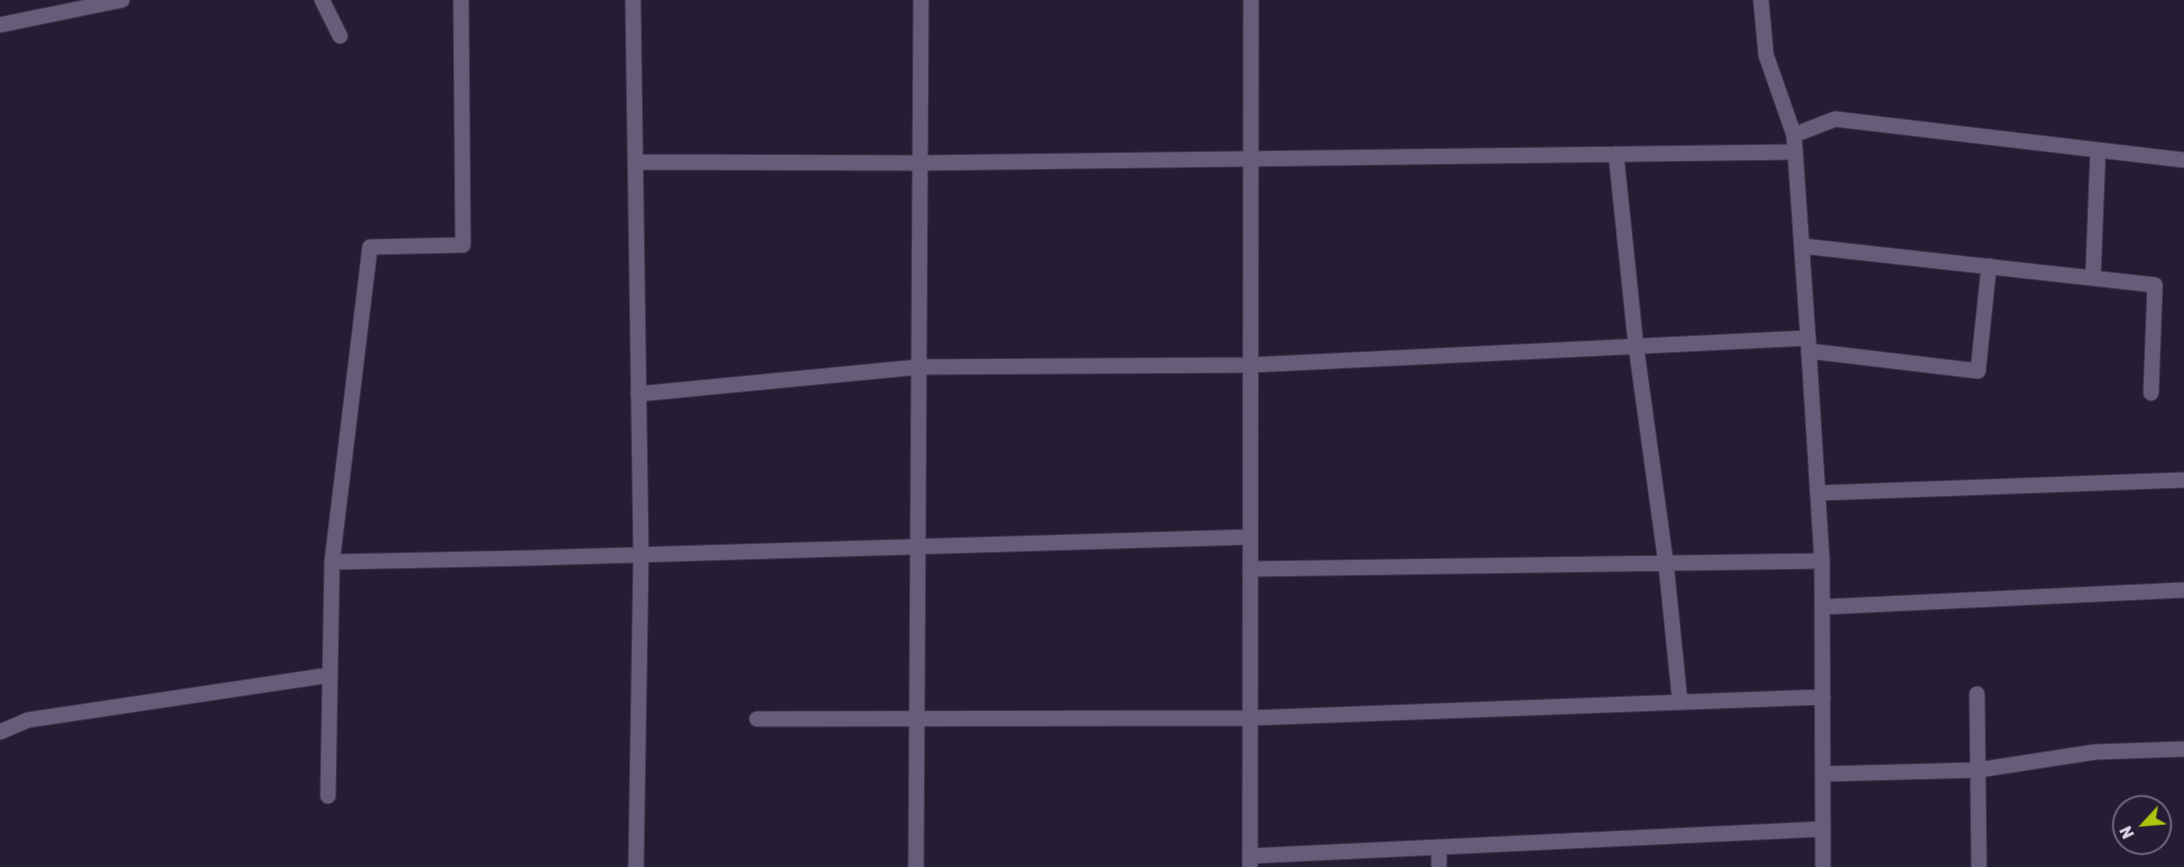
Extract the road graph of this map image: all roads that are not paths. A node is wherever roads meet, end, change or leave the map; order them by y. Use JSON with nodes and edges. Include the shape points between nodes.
{"nodes":[{"id":1,"x":122,"y":0,"type":"edge"},
{"id":2,"x":322,"y":0,"type":"edge"},
{"id":3,"x":461,"y":0,"type":"edge"},
{"id":4,"x":633,"y":0,"type":"edge"},
{"id":5,"x":921,"y":0,"type":"edge"},
{"id":6,"x":1251,"y":0,"type":"edge"},
{"id":7,"x":1761,"y":0,"type":"edge"},
{"id":8,"x":0,"y":25,"type":"edge"},
{"id":9,"x":340,"y":36,"type":"dead end"},
{"id":10,"x":1794,"y":135,"type":"junction"},
{"id":11,"x":2098,"y":150,"type":"junction"},
{"id":12,"x":1795,"y":152,"type":"junction"},
{"id":13,"x":1616,"y":154,"type":"junction"},
{"id":14,"x":1251,"y":159,"type":"junction"},
{"id":15,"x":2184,"y":160,"type":"edge"},
{"id":16,"x":635,"y":162,"type":"junction"},
{"id":17,"x":920,"y":163,"type":"junction"},
{"id":18,"x":1802,"y":246,"type":"junction"},
{"id":19,"x":1989,"y":267,"type":"junction"},
{"id":20,"x":2093,"y":278,"type":"junction"},
{"id":21,"x":1809,"y":344,"type":"junction"},
{"id":22,"x":1636,"y":346,"type":"junction"},
{"id":23,"x":1251,"y":365,"type":"junction"},
{"id":24,"x":919,"y":367,"type":"junction"},
{"id":25,"x":2151,"y":393,"type":"dead end"},
{"id":26,"x":638,"y":394,"type":"junction"},
{"id":27,"x":2184,"y":480,"type":"edge"},
{"id":28,"x":1818,"y":493,"type":"junction"},
{"id":29,"x":1250,"y":537,"type":"junction"},
{"id":30,"x":918,"y":547,"type":"junction"},
{"id":31,"x":640,"y":555,"type":"junction"},
{"id":32,"x":1822,"y":561,"type":"junction"},
{"id":33,"x":333,"y":562,"type":"junction"},
{"id":34,"x":1666,"y":564,"type":"junction"},
{"id":35,"x":1250,"y":569,"type":"junction"},
{"id":36,"x":2184,"y":590,"type":"edge"},
{"id":37,"x":1822,"y":608,"type":"junction"},
{"id":38,"x":330,"y":675,"type":"junction"},
{"id":39,"x":1977,"y":694,"type":"dead end"},
{"id":40,"x":1823,"y":697,"type":"junction"},
{"id":41,"x":1680,"y":702,"type":"junction"},
{"id":42,"x":1250,"y":718,"type":"junction"},
{"id":43,"x":757,"y":719,"type":"dead end"},
{"id":44,"x":917,"y":719,"type":"junction"},
{"id":45,"x":0,"y":732,"type":"edge"},
{"id":46,"x":2184,"y":749,"type":"edge"},
{"id":47,"x":1978,"y":770,"type":"junction"},
{"id":48,"x":1823,"y":774,"type":"junction"},
{"id":49,"x":328,"y":796,"type":"dead end"},
{"id":50,"x":1823,"y":829,"type":"junction"},
{"id":51,"x":1439,"y":847,"type":"junction"},
{"id":52,"x":1250,"y":861,"type":"edge"},
{"id":53,"x":636,"y":867,"type":"edge"},
{"id":54,"x":916,"y":867,"type":"edge"},
{"id":55,"x":1439,"y":867,"type":"edge"},
{"id":56,"x":1823,"y":867,"type":"edge"},
{"id":57,"x":1979,"y":867,"type":"edge"}],
"edges":[{"from":1,"to":8,"type":"street"},
{"from":2,"to":9,"type":"street"},
{"from":3,"to":33,"type":"street","via":[[463,245],[370,247]]},
{"from":4,"to":16,"type":"street"},
{"from":5,"to":17,"type":"street"},
{"from":6,"to":14,"type":"street"},
{"from":7,"to":10,"type":"street","via":[[1766,55]]},
{"from":10,"to":11,"type":"street","via":[[1835,119]]},
{"from":10,"to":12,"type":"street"},
{"from":11,"to":15,"type":"street"},
{"from":11,"to":20,"type":"street"},
{"from":12,"to":13,"type":"street"},
{"from":12,"to":18,"type":"street"},
{"from":13,"to":14,"type":"street"},
{"from":13,"to":22,"type":"street"},
{"from":14,"to":17,"type":"street"},
{"from":14,"to":23,"type":"street"},
{"from":16,"to":17,"type":"street"},
{"from":16,"to":26,"type":"street"},
{"from":17,"to":24,"type":"street"},
{"from":18,"to":19,"type":"street"},
{"from":18,"to":21,"type":"street"},
{"from":19,"to":20,"type":"street"},
{"from":19,"to":21,"type":"street","via":[[1978,371]]},
{"from":20,"to":25,"type":"street","via":[[2155,285]]},
{"from":21,"to":22,"type":"street"},
{"from":21,"to":28,"type":"street"},
{"from":22,"to":23,"type":"street"},
{"from":22,"to":34,"type":"street"},
{"from":23,"to":24,"type":"street"},
{"from":23,"to":29,"type":"street"},
{"from":24,"to":26,"type":"street"},
{"from":24,"to":30,"type":"street"},
{"from":26,"to":31,"type":"street"},
{"from":27,"to":28,"type":"street"},
{"from":28,"to":32,"type":"street"},
{"from":29,"to":30,"type":"street"},
{"from":29,"to":35,"type":"street"},
{"from":30,"to":31,"type":"street"},
{"from":30,"to":44,"type":"street"},
{"from":31,"to":33,"type":"street"},
{"from":31,"to":53,"type":"street"},
{"from":32,"to":34,"type":"street"},
{"from":32,"to":37,"type":"street"},
{"from":33,"to":38,"type":"street"},
{"from":34,"to":35,"type":"street"},
{"from":34,"to":41,"type":"street"},
{"from":35,"to":42,"type":"street"},
{"from":36,"to":37,"type":"street"},
{"from":37,"to":40,"type":"street"},
{"from":38,"to":45,"type":"street","via":[[28,720]]},
{"from":38,"to":49,"type":"street"},
{"from":39,"to":47,"type":"street"},
{"from":40,"to":41,"type":"street"},
{"from":40,"to":48,"type":"street"},
{"from":41,"to":42,"type":"street"},
{"from":42,"to":44,"type":"street"},
{"from":42,"to":52,"type":"street"},
{"from":43,"to":44,"type":"street"},
{"from":44,"to":54,"type":"street"},
{"from":46,"to":47,"type":"street","via":[[2095,753]]},
{"from":47,"to":48,"type":"street"},
{"from":47,"to":57,"type":"street"},
{"from":48,"to":50,"type":"street"},
{"from":50,"to":51,"type":"street"},
{"from":50,"to":56,"type":"street"},
{"from":51,"to":52,"type":"street"},
{"from":51,"to":55,"type":"street"}]}
